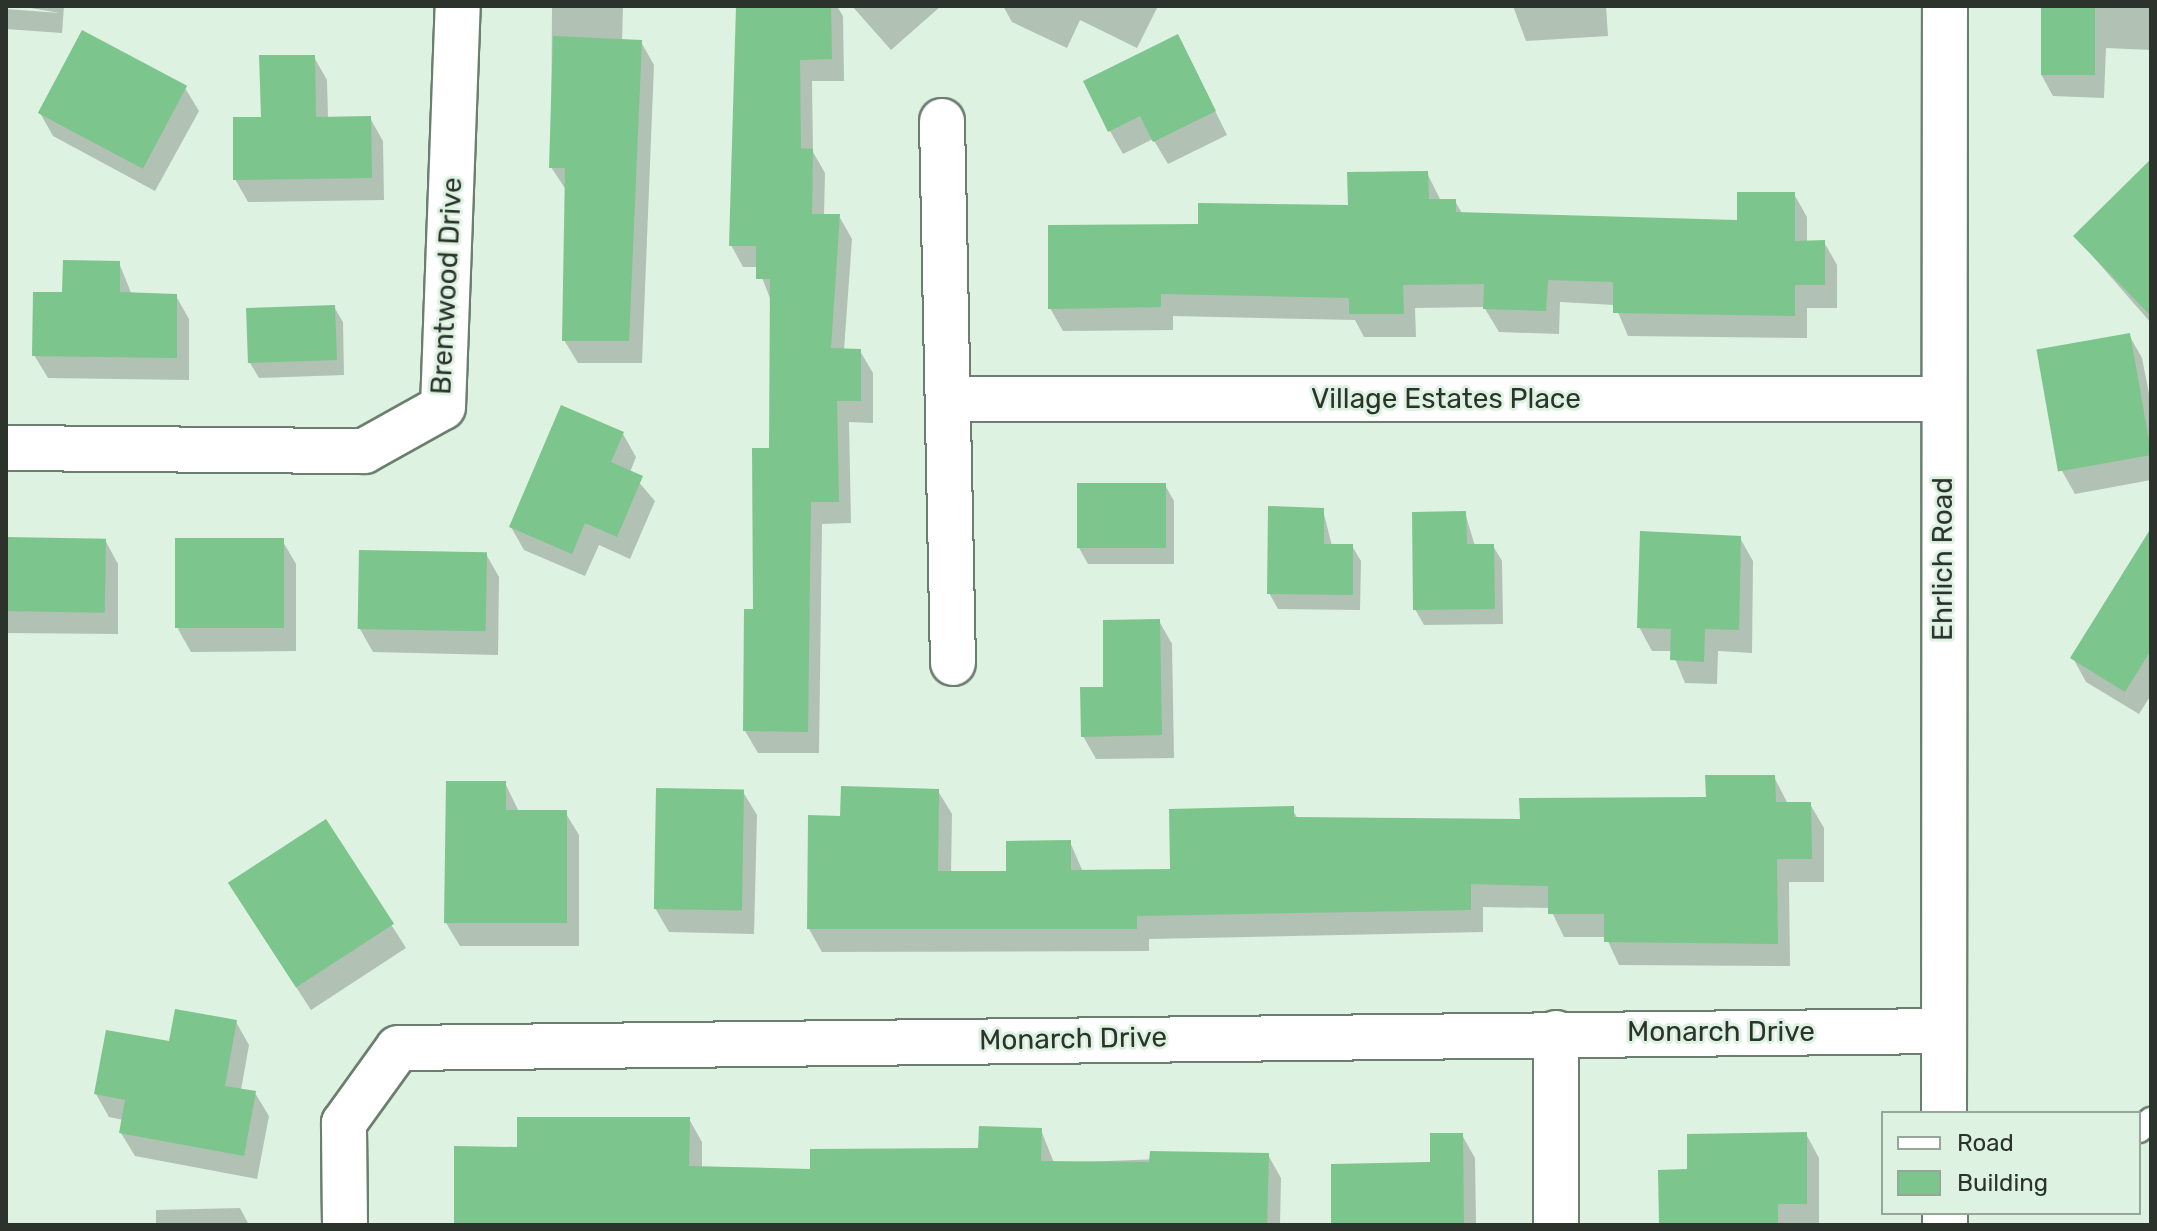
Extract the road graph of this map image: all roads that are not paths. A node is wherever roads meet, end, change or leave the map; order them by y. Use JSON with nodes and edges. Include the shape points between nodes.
{"nodes":[{"id":1,"x":458,"y":6,"type":"edge"},
{"id":2,"x":1945,"y":6,"type":"edge"},
{"id":3,"x":942,"y":121,"type":"dead end"},
{"id":4,"x":949,"y":399,"type":"junction"},
{"id":5,"x":1943,"y":399,"type":"junction"},
{"id":6,"x":6,"y":448,"type":"edge"},
{"id":7,"x":953,"y":663,"type":"dead end"},
{"id":8,"x":1943,"y":1031,"type":"junction"},
{"id":9,"x":1556,"y":1033,"type":"junction"},
{"id":10,"x":1944,"y":1111,"type":"edge"},
{"id":11,"x":345,"y":1225,"type":"edge"},
{"id":12,"x":1556,"y":1225,"type":"edge"}],
"edges":[{"from":1,"to":6,"type":"street","name":"Brentwood Drive","via":[[443,407],[364,451]]},
{"from":2,"to":5,"type":"street","name":"Ehrlich Road"},
{"from":3,"to":4,"type":"street"},
{"from":4,"to":5,"type":"street","name":"Village Estates Place"},
{"from":4,"to":7,"type":"street"},
{"from":5,"to":8,"type":"street","name":"Ehrlich Road"},
{"from":8,"to":9,"type":"street","name":"Monarch Drive"},
{"from":8,"to":10,"type":"street","name":"Ehrlich Road"},
{"from":9,"to":11,"type":"street","name":"Monarch Drive","via":[[398,1048],[344,1123]]},
{"from":9,"to":12,"type":"street"}]}
